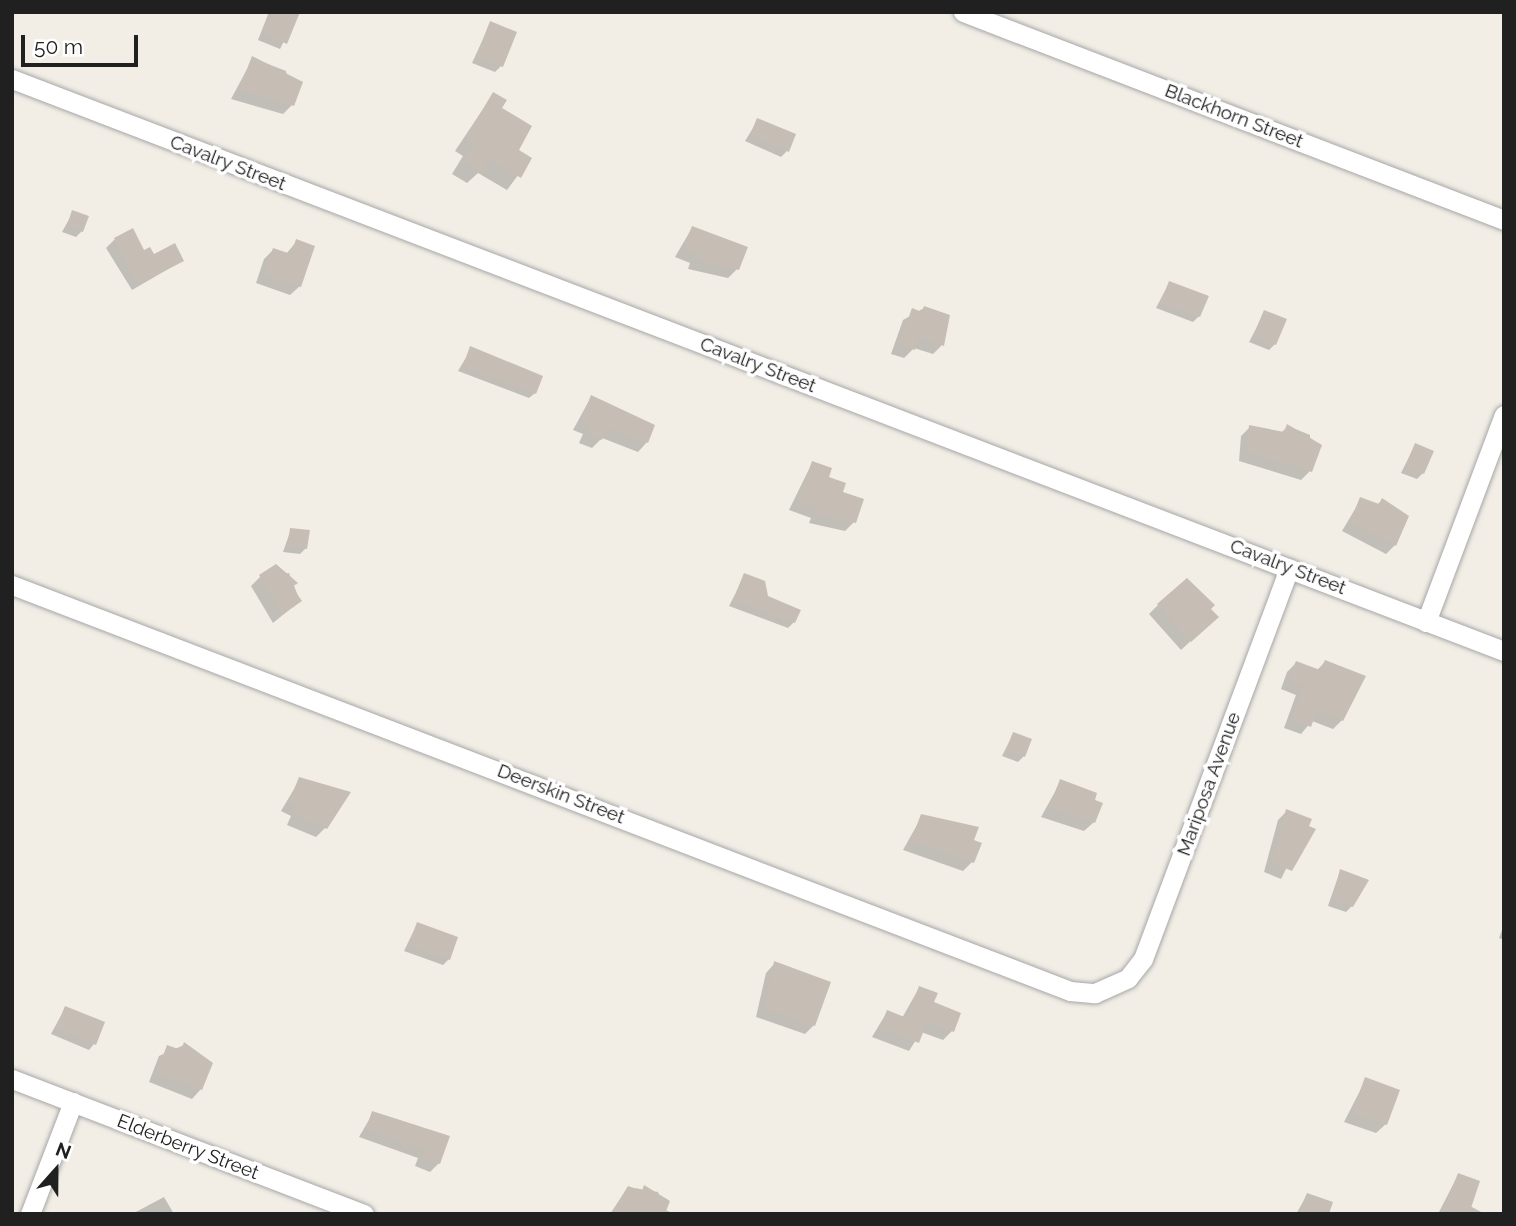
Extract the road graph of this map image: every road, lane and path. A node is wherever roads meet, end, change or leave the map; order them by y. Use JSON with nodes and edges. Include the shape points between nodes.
{"nodes":[{"id":1,"x":963,"y":12,"type":"edge"},
{"id":2,"x":12,"y":79,"type":"edge"},
{"id":3,"x":1504,"y":220,"type":"edge"},
{"id":4,"x":1504,"y":415,"type":"edge"},
{"id":5,"x":1289,"y":568,"type":"junction"},
{"id":6,"x":12,"y":585,"type":"edge"},
{"id":7,"x":1426,"y":622,"type":"junction"},
{"id":8,"x":1504,"y":651,"type":"edge"},
{"id":9,"x":1111,"y":988,"type":"joint"},
{"id":10,"x":12,"y":1079,"type":"edge"},
{"id":11,"x":73,"y":1102,"type":"junction"},
{"id":12,"x":30,"y":1214,"type":"edge"},
{"id":13,"x":364,"y":1214,"type":"edge"}],
"edges":[{"from":1,"to":3,"type":"street","name":"Blackhorn Street"},
{"from":2,"to":5,"type":"street","name":"Cavalry Street"},
{"from":4,"to":7,"type":"street"},
{"from":5,"to":7,"type":"street","name":"Cavalry Street"},
{"from":5,"to":9,"type":"street","name":"Mariposa Avenue","via":[[1153,936],[1128,978]]},
{"from":6,"to":9,"type":"street","name":"Deerskin Street","via":[[1070,991]]},
{"from":7,"to":8,"type":"street","name":"Cavalry Street"},
{"from":10,"to":11,"type":"street","name":"Elderberry Street"},
{"from":11,"to":12,"type":"street"},
{"from":11,"to":13,"type":"street","name":"Elderberry Street"}]}
